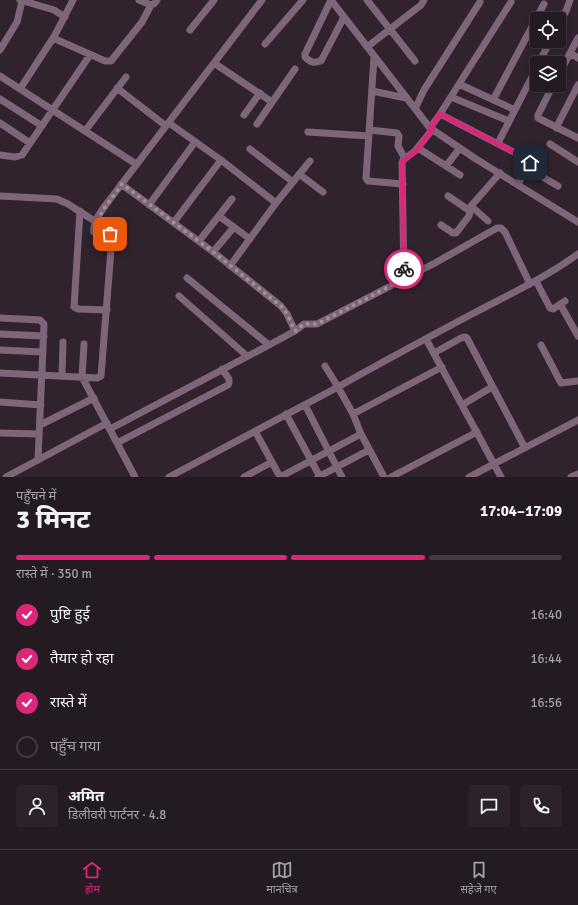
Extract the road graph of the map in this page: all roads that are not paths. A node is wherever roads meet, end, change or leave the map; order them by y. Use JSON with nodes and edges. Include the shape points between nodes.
{"nodes":[{"id":1,"x":21,"y":0,"type":"edge"},
{"id":2,"x":73,"y":0,"type":"edge"},
{"id":3,"x":140,"y":0,"type":"edge"},
{"id":4,"x":214,"y":0,"type":"edge"},
{"id":5,"x":262,"y":0,"type":"edge"},
{"id":6,"x":303,"y":0,"type":"edge"},
{"id":7,"x":331,"y":0,"type":"edge"},
{"id":8,"x":367,"y":0,"type":"edge"},
{"id":9,"x":424,"y":0,"type":"edge"},
{"id":10,"x":570,"y":0,"type":"edge"},
{"id":11,"x":154,"y":2,"type":"edge"},
{"id":12,"x":480,"y":2,"type":"dead end"},
{"id":13,"x":511,"y":2,"type":"dead end"},
{"id":14,"x":544,"y":4,"type":"dead end"},
{"id":15,"x":565,"y":12,"type":"edge"},
{"id":16,"x":64,"y":17,"type":"junction"},
{"id":17,"x":344,"y":17,"type":"junction"},
{"id":18,"x":390,"y":28,"type":"junction"},
{"id":19,"x":190,"y":30,"type":"dead end"},
{"id":20,"x":53,"y":38,"type":"junction"},
{"id":21,"x":578,"y":38,"type":"edge"},
{"id":22,"x":265,"y":44,"type":"dead end"},
{"id":23,"x":367,"y":47,"type":"junction"},
{"id":24,"x":0,"y":50,"type":"edge"},
{"id":25,"x":570,"y":53,"type":"junction"},
{"id":26,"x":90,"y":55,"type":"junction"},
{"id":27,"x":374,"y":56,"type":"junction"},
{"id":28,"x":578,"y":58,"type":"edge"},
{"id":29,"x":415,"y":61,"type":"dead end"},
{"id":30,"x":566,"y":61,"type":"edge"},
{"id":31,"x":214,"y":63,"type":"junction"},
{"id":32,"x":295,"y":69,"type":"dead end"},
{"id":33,"x":0,"y":76,"type":"edge"},
{"id":34,"x":126,"y":77,"type":"dead end"},
{"id":35,"x":530,"y":81,"type":"edge"},
{"id":36,"x":459,"y":84,"type":"junction"},
{"id":37,"x":578,"y":85,"type":"edge"},
{"id":38,"x":117,"y":88,"type":"junction"},
{"id":39,"x":20,"y":89,"type":"junction"},
{"id":40,"x":372,"y":91,"type":"junction"},
{"id":41,"x":549,"y":92,"type":"edge"},
{"id":42,"x":260,"y":93,"type":"junction"},
{"id":43,"x":451,"y":97,"type":"junction"},
{"id":44,"x":406,"y":98,"type":"junction"},
{"id":45,"x":0,"y":99,"type":"edge"},
{"id":46,"x":493,"y":100,"type":"junction"},
{"id":47,"x":272,"y":102,"type":"junction"},
{"id":48,"x":415,"y":109,"type":"junction"},
{"id":49,"x":52,"y":110,"type":"junction"},
{"id":50,"x":515,"y":110,"type":"junction"},
{"id":51,"x":440,"y":114,"type":"junction"},
{"id":52,"x":244,"y":115,"type":"dead end"},
{"id":53,"x":509,"y":121,"type":"junction"},
{"id":54,"x":0,"y":123,"type":"edge"},
{"id":55,"x":167,"y":124,"type":"junction"},
{"id":56,"x":257,"y":124,"type":"dead end"},
{"id":57,"x":42,"y":126,"type":"junction"},
{"id":58,"x":556,"y":128,"type":"junction"},
{"id":59,"x":431,"y":129,"type":"junction"},
{"id":60,"x":85,"y":131,"type":"junction"},
{"id":61,"x":308,"y":132,"type":"dead end"},
{"id":62,"x":370,"y":133,"type":"junction"},
{"id":63,"x":578,"y":137,"type":"edge"},
{"id":64,"x":195,"y":142,"type":"junction"},
{"id":65,"x":30,"y":143,"type":"junction"},
{"id":66,"x":498,"y":144,"type":"junction"},
{"id":67,"x":550,"y":144,"type":"dead end"},
{"id":68,"x":418,"y":148,"type":"junction"},
{"id":69,"x":460,"y":148,"type":"junction"},
{"id":70,"x":250,"y":149,"type":"dead end"},
{"id":71,"x":0,"y":156,"type":"edge"},
{"id":72,"x":405,"y":159,"type":"junction"},
{"id":73,"x":221,"y":160,"type":"junction"},
{"id":74,"x":577,"y":160,"type":"edge"},
{"id":75,"x":310,"y":161,"type":"dead end"},
{"id":76,"x":136,"y":164,"type":"junction"},
{"id":77,"x":446,"y":166,"type":"junction"},
{"id":78,"x":528,"y":168,"type":"junction"},
{"id":79,"x":500,"y":173,"type":"junction"},
{"id":80,"x":299,"y":174,"type":"junction"},
{"id":81,"x":460,"y":175,"type":"dead end"},
{"id":82,"x":293,"y":182,"type":"junction"},
{"id":83,"x":122,"y":184,"type":"junction"},
{"id":84,"x":403,"y":184,"type":"junction"},
{"id":85,"x":518,"y":184,"type":"junction"},
{"id":86,"x":558,"y":186,"type":"dead end"},
{"id":87,"x":323,"y":192,"type":"dead end"},
{"id":88,"x":0,"y":196,"type":"edge"},
{"id":89,"x":448,"y":196,"type":"dead end"},
{"id":90,"x":232,"y":199,"type":"dead end"},
{"id":91,"x":276,"y":203,"type":"junction"},
{"id":92,"x":149,"y":205,"type":"junction"},
{"id":93,"x":471,"y":209,"type":"junction"},
{"id":94,"x":80,"y":211,"type":"junction"},
{"id":95,"x":219,"y":216,"type":"junction"},
{"id":96,"x":488,"y":221,"type":"dead end"},
{"id":97,"x":96,"y":222,"type":"junction"},
{"id":98,"x":174,"y":222,"type":"junction"},
{"id":99,"x":578,"y":222,"type":"edge"},
{"id":100,"x":441,"y":225,"type":"dead end"},
{"id":101,"x":234,"y":227,"type":"junction"},
{"id":102,"x":250,"y":239,"type":"junction"},
{"id":103,"x":199,"y":241,"type":"junction"},
{"id":104,"x":214,"y":252,"type":"junction"},
{"id":105,"x":578,"y":254,"type":"edge"},
{"id":106,"x":230,"y":266,"type":"junction"},
{"id":107,"x":187,"y":278,"type":"dead end"},
{"id":108,"x":404,"y":279,"type":"junction"},
{"id":109,"x":533,"y":282,"type":"junction"},
{"id":110,"x":179,"y":296,"type":"dead end"},
{"id":111,"x":107,"y":310,"type":"junction"},
{"id":112,"x":0,"y":318,"type":"edge"},
{"id":113,"x":295,"y":331,"type":"junction"},
{"id":114,"x":0,"y":334,"type":"edge"},
{"id":115,"x":44,"y":336,"type":"junction"},
{"id":116,"x":578,"y":336,"type":"edge"},
{"id":117,"x":426,"y":338,"type":"junction"},
{"id":118,"x":63,"y":342,"type":"dead end"},
{"id":119,"x":84,"y":344,"type":"dead end"},
{"id":120,"x":270,"y":345,"type":"junction"},
{"id":121,"x":541,"y":346,"type":"dead end"},
{"id":122,"x":0,"y":350,"type":"edge"},
{"id":123,"x":43,"y":352,"type":"junction"},
{"id":124,"x":434,"y":353,"type":"junction"},
{"id":125,"x":247,"y":356,"type":"junction"},
{"id":126,"x":325,"y":366,"type":"dead end"},
{"id":127,"x":442,"y":367,"type":"junction"},
{"id":128,"x":222,"y":369,"type":"junction"},
{"id":129,"x":0,"y":373,"type":"edge"},
{"id":130,"x":42,"y":375,"type":"junction"},
{"id":131,"x":62,"y":376,"type":"junction"},
{"id":132,"x":82,"y":377,"type":"junction"},
{"id":133,"x":578,"y":381,"type":"edge"},
{"id":134,"x":338,"y":387,"type":"junction"},
{"id":135,"x":492,"y":387,"type":"junction"},
{"id":136,"x":94,"y":398,"type":"junction"},
{"id":137,"x":0,"y":402,"type":"edge"},
{"id":138,"x":305,"y":404,"type":"junction"},
{"id":139,"x":41,"y":405,"type":"junction"},
{"id":140,"x":462,"y":405,"type":"junction"},
{"id":141,"x":286,"y":414,"type":"junction"},
{"id":142,"x":353,"y":414,"type":"junction"},
{"id":143,"x":578,"y":420,"type":"edge"},
{"id":144,"x":40,"y":425,"type":"junction"},
{"id":145,"x":108,"y":426,"type":"junction"},
{"id":146,"x":255,"y":431,"type":"junction"},
{"id":147,"x":477,"y":432,"type":"junction"},
{"id":148,"x":0,"y":433,"type":"edge"},
{"id":149,"x":39,"y":434,"type":"junction"},
{"id":150,"x":361,"y":434,"type":"junction"},
{"id":151,"x":117,"y":443,"type":"junction"},
{"id":152,"x":524,"y":448,"type":"junction"},
{"id":153,"x":369,"y":450,"type":"junction"},
{"id":154,"x":329,"y":451,"type":"junction"},
{"id":155,"x":38,"y":460,"type":"junction"},
{"id":156,"x":311,"y":460,"type":"junction"},
{"id":157,"x":272,"y":462,"type":"junction"},
{"id":158,"x":494,"y":464,"type":"junction"},
{"id":159,"x":337,"y":467,"type":"junction"},
{"id":160,"x":578,"y":474,"type":"edge"},
{"id":161,"x":6,"y":477,"type":"edge"},
{"id":162,"x":135,"y":477,"type":"edge"},
{"id":163,"x":169,"y":477,"type":"edge"},
{"id":164,"x":244,"y":477,"type":"edge"},
{"id":165,"x":280,"y":477,"type":"edge"},
{"id":166,"x":319,"y":477,"type":"edge"},
{"id":167,"x":342,"y":477,"type":"edge"},
{"id":168,"x":384,"y":477,"type":"edge"},
{"id":169,"x":391,"y":477,"type":"edge"},
{"id":170,"x":469,"y":477,"type":"edge"},
{"id":171,"x":501,"y":477,"type":"edge"},
{"id":172,"x":571,"y":477,"type":"edge"}],
"edges":[{"from":1,"to":16,"type":"street","via":[[54,10]]},
{"from":1,"to":24,"type":"street","via":[[17,22]]},
{"from":2,"to":16,"type":"street"},
{"from":3,"to":11,"type":"street"},
{"from":4,"to":19,"type":"street"},
{"from":5,"to":31,"type":"street"},
{"from":6,"to":22,"type":"street"},
{"from":7,"to":17,"type":"street"},
{"from":7,"to":17,"type":"street","via":[[305,54],[308,60],[315,63],[321,61]]},
{"from":8,"to":18,"type":"street"},
{"from":9,"to":18,"type":"street"},
{"from":10,"to":15,"type":"street"},
{"from":11,"to":26,"type":"street","via":[[142,22],[111,61]]},
{"from":12,"to":48,"type":"street","via":[[424,90]]},
{"from":13,"to":36,"type":"street"},
{"from":14,"to":46,"type":"street"},
{"from":16,"to":20,"type":"street"},
{"from":17,"to":23,"type":"street"},
{"from":18,"to":23,"type":"street"},
{"from":18,"to":29,"type":"street"},
{"from":20,"to":26,"type":"street"},
{"from":20,"to":39,"type":"street"},
{"from":21,"to":25,"type":"street"},
{"from":23,"to":27,"type":"street"},
{"from":25,"to":28,"type":"street"},
{"from":25,"to":30,"type":"street"},
{"from":26,"to":49,"type":"street"},
{"from":27,"to":40,"type":"street"},
{"from":27,"to":44,"type":"street"},
{"from":31,"to":42,"type":"street"},
{"from":31,"to":55,"type":"street"},
{"from":32,"to":47,"type":"street"},
{"from":33,"to":39,"type":"street"},
{"from":34,"to":38,"type":"street"},
{"from":35,"to":50,"type":"street"},
{"from":36,"to":43,"type":"street"},
{"from":36,"to":46,"type":"street"},
{"from":37,"to":58,"type":"street"},
{"from":38,"to":55,"type":"street"},
{"from":38,"to":60,"type":"street"},
{"from":39,"to":49,"type":"street"},
{"from":40,"to":44,"type":"street"},
{"from":40,"to":62,"type":"street"},
{"from":41,"to":58,"type":"street","via":[[537,116]]},
{"from":42,"to":47,"type":"street"},
{"from":42,"to":52,"type":"street"},
{"from":43,"to":51,"type":"street"},
{"from":43,"to":53,"type":"street"},
{"from":44,"to":48,"type":"street"},
{"from":45,"to":57,"type":"street"},
{"from":46,"to":50,"type":"street"},
{"from":47,"to":56,"type":"street"},
{"from":48,"to":59,"type":"street"},
{"from":49,"to":57,"type":"street"},
{"from":49,"to":60,"type":"street"},
{"from":50,"to":53,"type":"street"},
{"from":51,"to":59,"type":"street"},
{"from":51,"to":66,"type":"street"},
{"from":53,"to":66,"type":"street"},
{"from":54,"to":65,"type":"street"},
{"from":55,"to":64,"type":"street"},
{"from":55,"to":76,"type":"street"},
{"from":57,"to":65,"type":"street"},
{"from":58,"to":63,"type":"street"},
{"from":59,"to":68,"type":"street"},
{"from":59,"to":69,"type":"street"},
{"from":60,"to":76,"type":"street"},
{"from":61,"to":62,"type":"street"},
{"from":62,"to":72,"type":"street","via":[[397,133],[398,146]]},
{"from":62,"to":84,"type":"street","via":[[367,180]]},
{"from":64,"to":73,"type":"street"},
{"from":64,"to":92,"type":"street"},
{"from":65,"to":71,"type":"street","via":[[20,156]]},
{"from":66,"to":78,"type":"street","via":[[529,160]]},
{"from":67,"to":74,"type":"street"},
{"from":68,"to":72,"type":"street"},
{"from":68,"to":77,"type":"street"},
{"from":69,"to":77,"type":"street"},
{"from":69,"to":79,"type":"street"},
{"from":70,"to":82,"type":"street"},
{"from":72,"to":84,"type":"street","via":[[402,163]]},
{"from":73,"to":91,"type":"street"},
{"from":73,"to":98,"type":"street"},
{"from":75,"to":80,"type":"street"},
{"from":76,"to":83,"type":"street"},
{"from":77,"to":81,"type":"street"},
{"from":78,"to":85,"type":"street"},
{"from":78,"to":86,"type":"street"},
{"from":79,"to":85,"type":"street"},
{"from":79,"to":93,"type":"street"},
{"from":80,"to":82,"type":"street"},
{"from":80,"to":87,"type":"street"},
{"from":82,"to":91,"type":"street"},
{"from":83,"to":92,"type":"street"},
{"from":83,"to":97,"type":"street"},
{"from":84,"to":108,"type":"street"},
{"from":85,"to":99,"type":"street"},
{"from":88,"to":94,"type":"street","via":[[57,199]]},
{"from":89,"to":93,"type":"street"},
{"from":90,"to":95,"type":"street"},
{"from":91,"to":102,"type":"street"},
{"from":92,"to":98,"type":"street"},
{"from":93,"to":96,"type":"street"},
{"from":93,"to":100,"type":"street","via":[[469,216],[456,233]]},
{"from":94,"to":97,"type":"street"},
{"from":94,"to":111,"type":"street","via":[[74,307]]},
{"from":95,"to":101,"type":"street"},
{"from":95,"to":103,"type":"street"},
{"from":97,"to":111,"type":"street","via":[[94,232],[110,234],[112,237]]},
{"from":98,"to":103,"type":"street"},
{"from":101,"to":102,"type":"street"},
{"from":101,"to":104,"type":"street"},
{"from":102,"to":106,"type":"street"},
{"from":103,"to":104,"type":"street"},
{"from":104,"to":106,"type":"street"},
{"from":105,"to":109,"type":"street"},
{"from":106,"to":113,"type":"street","via":[[281,306]]},
{"from":107,"to":120,"type":"street"},
{"from":108,"to":109,"type":"street","via":[[499,228],[505,232]]},
{"from":108,"to":113,"type":"street","via":[[317,324],[304,324]]},
{"from":109,"to":116,"type":"street","via":[[550,308],[553,309],[563,302]]},
{"from":109,"to":117,"type":"street"},
{"from":110,"to":125,"type":"street"},
{"from":111,"to":132,"type":"street","via":[[101,376]]},
{"from":112,"to":115,"type":"street","via":[[42,321]]},
{"from":113,"to":120,"type":"street"},
{"from":114,"to":115,"type":"street"},
{"from":115,"to":123,"type":"street"},
{"from":117,"to":124,"type":"street"},
{"from":117,"to":134,"type":"street"},
{"from":118,"to":131,"type":"street"},
{"from":119,"to":132,"type":"street"},
{"from":120,"to":125,"type":"street"},
{"from":121,"to":133,"type":"street","via":[[561,383]]},
{"from":122,"to":123,"type":"street"},
{"from":123,"to":130,"type":"street"},
{"from":124,"to":127,"type":"street"},
{"from":124,"to":135,"type":"street","via":[[465,337]]},
{"from":125,"to":128,"type":"street"},
{"from":126,"to":134,"type":"street"},
{"from":127,"to":140,"type":"street"},
{"from":127,"to":142,"type":"street"},
{"from":128,"to":145,"type":"street"},
{"from":128,"to":151,"type":"street","via":[[229,379],[228,385]]},
{"from":129,"to":130,"type":"street"},
{"from":130,"to":131,"type":"street"},
{"from":130,"to":139,"type":"street"},
{"from":131,"to":132,"type":"street"},
{"from":132,"to":136,"type":"street"},
{"from":134,"to":138,"type":"street"},
{"from":134,"to":142,"type":"street"},
{"from":135,"to":140,"type":"street"},
{"from":135,"to":152,"type":"street"},
{"from":136,"to":144,"type":"street"},
{"from":136,"to":145,"type":"street"},
{"from":137,"to":139,"type":"street"},
{"from":138,"to":141,"type":"street"},
{"from":138,"to":154,"type":"street"},
{"from":139,"to":144,"type":"street"},
{"from":140,"to":147,"type":"street"},
{"from":141,"to":146,"type":"street"},
{"from":141,"to":156,"type":"street"},
{"from":142,"to":150,"type":"street"},
{"from":143,"to":152,"type":"street"},
{"from":144,"to":149,"type":"street"},
{"from":145,"to":151,"type":"street"},
{"from":145,"to":155,"type":"street"},
{"from":146,"to":157,"type":"street"},
{"from":146,"to":163,"type":"street"},
{"from":147,"to":158,"type":"street"},
{"from":147,"to":169,"type":"street"},
{"from":148,"to":149,"type":"street"},
{"from":149,"to":155,"type":"street"},
{"from":150,"to":153,"type":"street"},
{"from":150,"to":154,"type":"street"},
{"from":151,"to":162,"type":"street"},
{"from":152,"to":158,"type":"street"},
{"from":153,"to":159,"type":"street"},
{"from":153,"to":168,"type":"street"},
{"from":154,"to":156,"type":"street"},
{"from":154,"to":159,"type":"street"},
{"from":155,"to":161,"type":"street"},
{"from":156,"to":165,"type":"street"},
{"from":156,"to":166,"type":"street"},
{"from":157,"to":164,"type":"street"},
{"from":157,"to":165,"type":"street"},
{"from":158,"to":170,"type":"street"},
{"from":158,"to":171,"type":"street"},
{"from":159,"to":166,"type":"street"},
{"from":159,"to":167,"type":"street"},
{"from":160,"to":172,"type":"street"}]}
